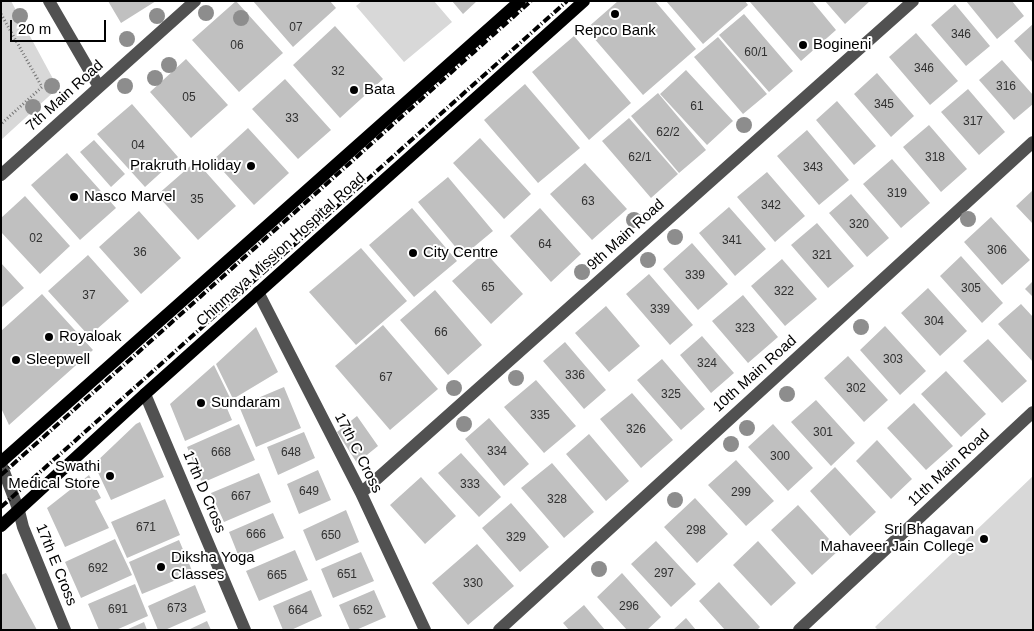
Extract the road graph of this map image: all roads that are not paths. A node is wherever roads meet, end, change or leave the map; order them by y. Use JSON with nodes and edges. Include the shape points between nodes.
{"nodes":[{"id":1,"x":49,"y":1,"type":"edge"},
{"id":2,"x":195,"y":1,"type":"edge"},
{"id":3,"x":520,"y":1,"type":"edge"},
{"id":4,"x":584,"y":1,"type":"edge"},
{"id":5,"x":913,"y":1,"type":"edge"},
{"id":6,"x":99,"y":87,"type":"junction"},
{"id":7,"x":1033,"y":142,"type":"edge"},
{"id":8,"x":1,"y":175,"type":"edge"},
{"id":9,"x":258,"y":292,"type":"junction"},
{"id":10,"x":145,"y":394,"type":"junction"},
{"id":11,"x":1033,"y":412,"type":"edge"},
{"id":12,"x":1,"y":463,"type":"edge"},
{"id":13,"x":361,"y":493,"type":"junction"},
{"id":14,"x":18,"y":511,"type":"junction"},
{"id":15,"x":1,"y":526,"type":"edge"},
{"id":16,"x":65,"y":630,"type":"edge"},
{"id":17,"x":245,"y":630,"type":"edge"},
{"id":18,"x":425,"y":630,"type":"edge"},
{"id":19,"x":498,"y":630,"type":"edge"},
{"id":20,"x":799,"y":630,"type":"edge"}],
"edges":[{"from":1,"to":6,"type":"street"},
{"from":2,"to":6,"type":"street","name":"7th Main Road"},
{"from":3,"to":12,"type":"main road","name":"Chinmaya Mission Hospital Road"},
{"from":4,"to":9,"type":"main road","name":"Chinmaya Mission Hospital Road"},
{"from":5,"to":13,"type":"street","name":"9th Main Road"},
{"from":6,"to":8,"type":"street","name":"7th Main Road"},
{"from":7,"to":19,"type":"street","name":"10th Main Road"},
{"from":9,"to":10,"type":"main road","name":"Chinmaya Mission Hospital Road"},
{"from":9,"to":13,"type":"street","name":"17th C Cross"},
{"from":10,"to":14,"type":"main road","name":"Chinmaya Mission Hospital Road"},
{"from":10,"to":17,"type":"street","name":"17th D Cross"},
{"from":11,"to":20,"type":"street","name":"11th Main Road"},
{"from":12,"to":14,"type":"street","name":"17th E Cross"},
{"from":13,"to":18,"type":"street","name":"17th C Cross"},
{"from":14,"to":15,"type":"main road","name":"Chinmaya Mission Hospital Road"},
{"from":14,"to":16,"type":"street","name":"17th E Cross","via":[[22,528]]}]}
